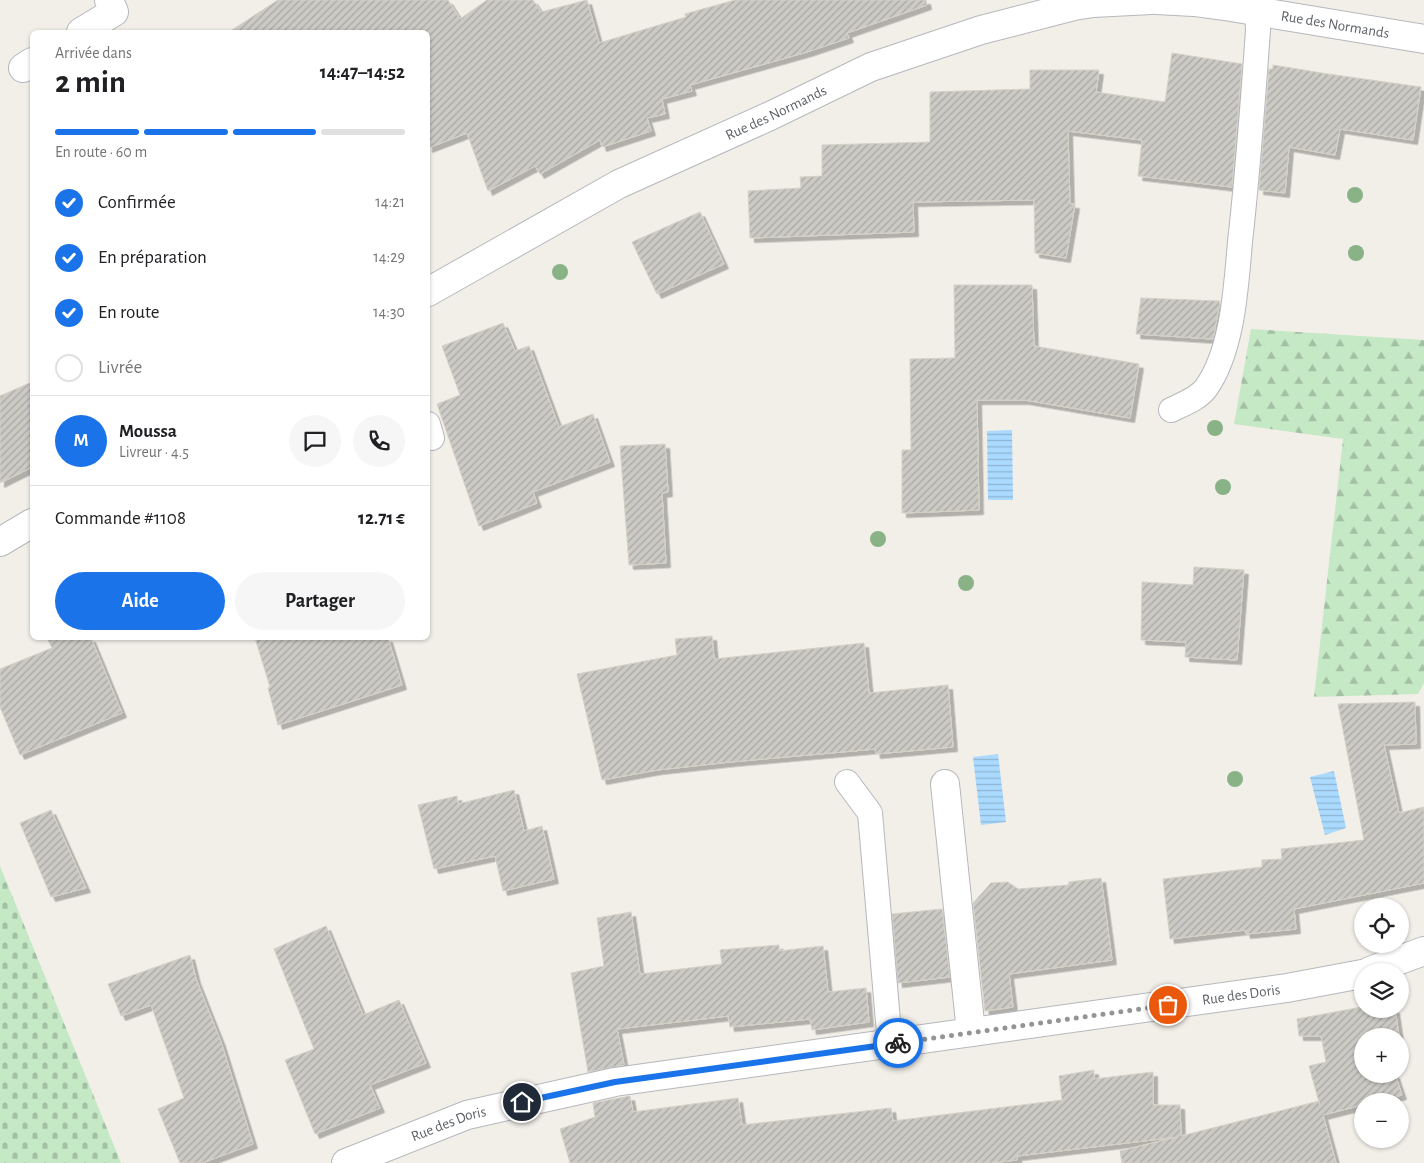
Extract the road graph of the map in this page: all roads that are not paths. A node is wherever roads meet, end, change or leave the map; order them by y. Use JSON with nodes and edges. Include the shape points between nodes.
{"nodes":[{"id":1,"x":109,"y":0,"type":"edge"},
{"id":2,"x":1150,"y":0,"type":"edge"},
{"id":3,"x":1156,"y":0,"type":"edge"},
{"id":4,"x":1092,"y":1,"type":"edge"},
{"id":5,"x":1257,"y":11,"type":"junction"},
{"id":6,"x":84,"y":30,"type":"edge"},
{"id":7,"x":1424,"y":39,"type":"edge"},
{"id":8,"x":430,"y":291,"type":"edge"},
{"id":9,"x":1171,"y":410,"type":"dead end"},
{"id":10,"x":30,"y":524,"type":"edge"},
{"id":11,"x":0,"y":542,"type":"edge"},
{"id":12,"x":847,"y":782,"type":"dead end"},
{"id":13,"x":945,"y":784,"type":"dead end"},
{"id":14,"x":1424,"y":951,"type":"edge"},
{"id":15,"x":1392,"y":963,"type":"edge"},
{"id":16,"x":1354,"y":975,"type":"edge"},
{"id":17,"x":971,"y":1032,"type":"junction"},
{"id":18,"x":890,"y":1044,"type":"junction"},
{"id":19,"x":346,"y":1163,"type":"edge"}],
"edges":[{"from":1,"to":6,"type":"street","via":[[114,12]]},
{"from":2,"to":4,"type":"street","name":"Rue des Normands"},
{"from":3,"to":5,"type":"street","name":"Rue des Normands"},
{"from":4,"to":8,"type":"street","name":"Rue des Normands","via":[[982,30],[871,67],[619,184]]},
{"from":5,"to":7,"type":"street","name":"Rue des Normands"},
{"from":5,"to":9,"type":"lane","via":[[1249,164],[1233,306],[1221,361],[1205,389],[1189,402]]},
{"from":10,"to":11,"type":"street"},
{"from":12,"to":18,"type":"lane","via":[[870,813]]},
{"from":13,"to":17,"type":"street"},
{"from":14,"to":15,"type":"street"},
{"from":16,"to":17,"type":"street","name":"Rue des Doris","via":[[1287,988]]},
{"from":17,"to":18,"type":"street","name":"Rue des Doris"},
{"from":18,"to":19,"type":"street","name":"Rue des Doris","via":[[587,1088],[467,1115]]}]}
